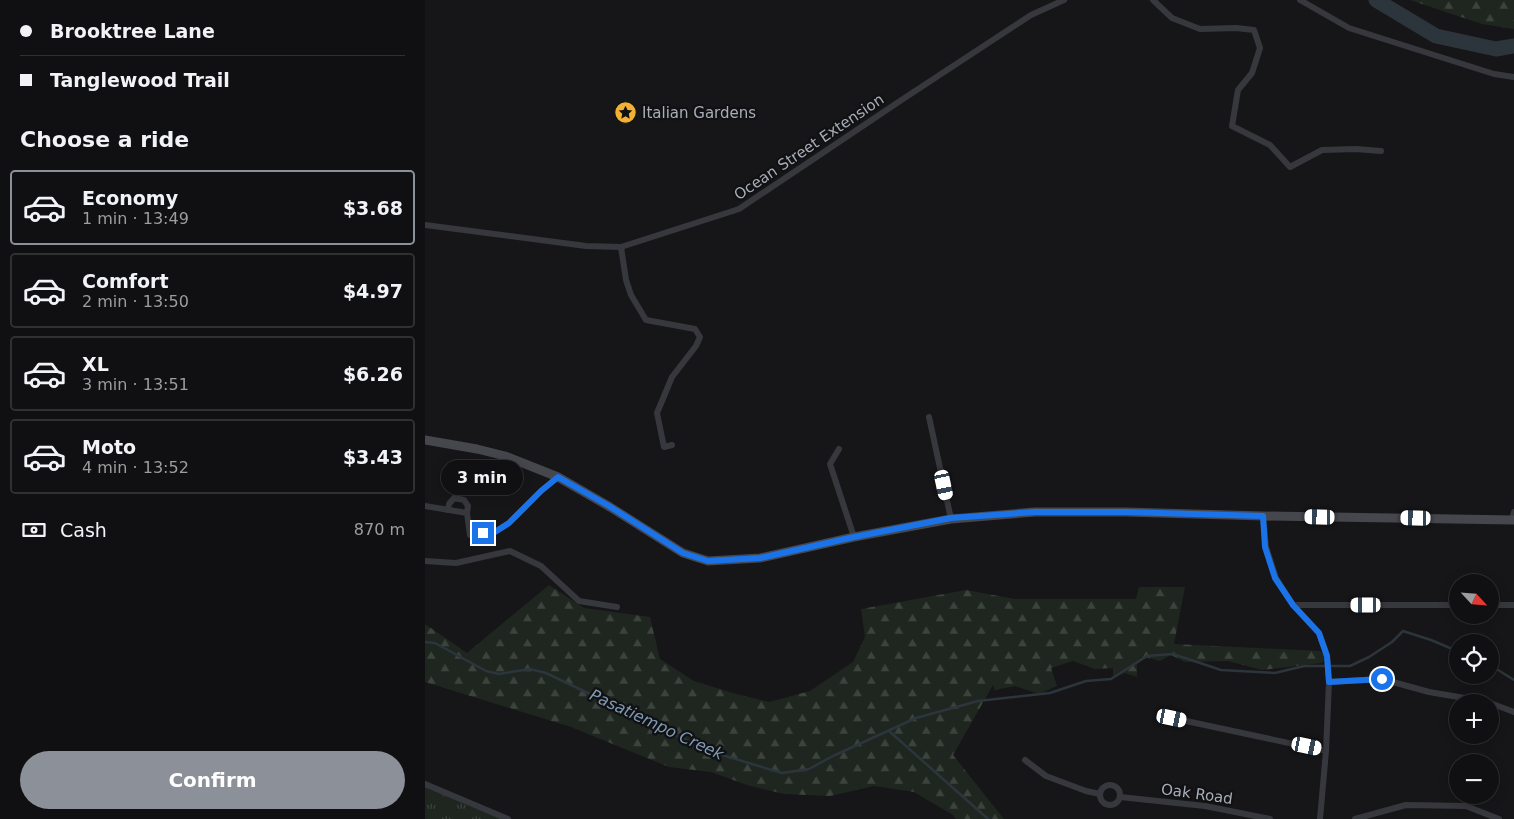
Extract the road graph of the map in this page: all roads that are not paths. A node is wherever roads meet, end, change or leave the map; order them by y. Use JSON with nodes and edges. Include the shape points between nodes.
{"nodes":[{"id":1,"x":1064,"y":0,"type":"edge"},
{"id":2,"x":1153,"y":0,"type":"edge"},
{"id":3,"x":1300,"y":0,"type":"edge"},
{"id":4,"x":1514,"y":77,"type":"edge"},
{"id":5,"x":1381,"y":151,"type":"dead end"},
{"id":6,"x":425,"y":225,"type":"edge"},
{"id":7,"x":621,"y":247,"type":"junction"},
{"id":8,"x":929,"y":417,"type":"dead end"},
{"id":9,"x":425,"y":440,"type":"edge"},
{"id":10,"x":672,"y":446,"type":"dead end"},
{"id":11,"x":839,"y":449,"type":"dead end"},
{"id":12,"x":558,"y":477,"type":"junction"},
{"id":13,"x":425,"y":506,"type":"edge"},
{"id":14,"x":448,"y":510,"type":"junction"},
{"id":15,"x":467,"y":513,"type":"junction"},
{"id":16,"x":1263,"y":516,"type":"junction"},
{"id":17,"x":1513,"y":517,"type":"edge"},
{"id":18,"x":951,"y":518,"type":"junction"},
{"id":19,"x":854,"y":537,"type":"junction"},
{"id":20,"x":425,"y":561,"type":"edge"},
{"id":21,"x":1293,"y":605,"type":"junction"},
{"id":22,"x":1449,"y":605,"type":"edge"},
{"id":23,"x":1499,"y":605,"type":"edge"},
{"id":24,"x":1514,"y":605,"type":"edge"},
{"id":25,"x":617,"y":607,"type":"dead end"},
{"id":26,"x":1329,"y":682,"type":"junction"},
{"id":27,"x":1449,"y":696,"type":"edge"},
{"id":28,"x":1499,"y":707,"type":"edge"},
{"id":29,"x":1514,"y":712,"type":"edge"},
{"id":30,"x":1172,"y":718,"type":"dead end"},
{"id":31,"x":1326,"y":751,"type":"junction"},
{"id":32,"x":1025,"y":760,"type":"dead end"},
{"id":33,"x":425,"y":784,"type":"edge"},
{"id":34,"x":1100,"y":794,"type":"junction"},
{"id":35,"x":1120,"y":797,"type":"junction"},
{"id":36,"x":508,"y":819,"type":"edge"},
{"id":37,"x":1270,"y":819,"type":"edge"},
{"id":38,"x":1320,"y":819,"type":"edge"},
{"id":39,"x":1355,"y":819,"type":"edge"},
{"id":40,"x":1499,"y":819,"type":"edge"}],
"edges":[{"from":1,"to":7,"type":"street","name":"Ocean Street Extension","via":[[1031,15],[739,209]]},
{"from":2,"to":5,"type":"street","via":[[1172,18],[1200,29],[1253,30],[1260,48],[1253,73],[1238,90],[1232,126],[1270,144],[1290,167],[1322,150]]},
{"from":3,"to":4,"type":"street","via":[[1349,28],[1494,74]]},
{"from":6,"to":7,"type":"street","name":"Ocean Street Extension","via":[[586,246]]},
{"from":7,"to":10,"type":"street","via":[[631,295],[646,320],[695,329],[700,337],[672,377],[657,413],[664,447]]},
{"from":8,"to":18,"type":"street"},
{"from":9,"to":12,"type":"main road","via":[[505,456]]},
{"from":11,"to":19,"type":"street","via":[[830,464]]},
{"from":12,"to":15,"type":"street","via":[[495,532],[471,535]]},
{"from":12,"to":19,"type":"main road","via":[[683,553],[708,561],[760,558]]},
{"from":13,"to":14,"type":"street"},
{"from":14,"to":15,"type":"street"},
{"from":14,"to":15,"type":"street","via":[[454,498],[464,500],[468,506]]},
{"from":16,"to":17,"type":"main road"},
{"from":16,"to":18,"type":"main road","via":[[1035,512]]},
{"from":16,"to":21,"type":"street","via":[[1265,547],[1275,578]]},
{"from":18,"to":19,"type":"main road"},
{"from":20,"to":25,"type":"street","via":[[456,562],[510,551],[541,566],[579,601]]},
{"from":21,"to":22,"type":"street"},
{"from":21,"to":26,"type":"street","via":[[1319,633],[1327,656]]},
{"from":23,"to":24,"type":"street"},
{"from":26,"to":27,"type":"street","via":[[1382,679]]},
{"from":26,"to":31,"type":"street"},
{"from":28,"to":29,"type":"street"},
{"from":30,"to":31,"type":"street"},
{"from":31,"to":38,"type":"street"},
{"from":32,"to":34,"type":"street","name":"Oak Road","via":[[1046,776]]},
{"from":33,"to":36,"type":"street"},
{"from":34,"to":35,"type":"street","name":"Oak Road","via":[[1106,805],[1113,805]]},
{"from":34,"to":35,"type":"street","name":"Oak Road","via":[[1103,788],[1112,785]]},
{"from":35,"to":37,"type":"street","name":"Oak Road","via":[[1205,806]]},
{"from":39,"to":40,"type":"street","via":[[1406,805],[1466,806]]}]}
